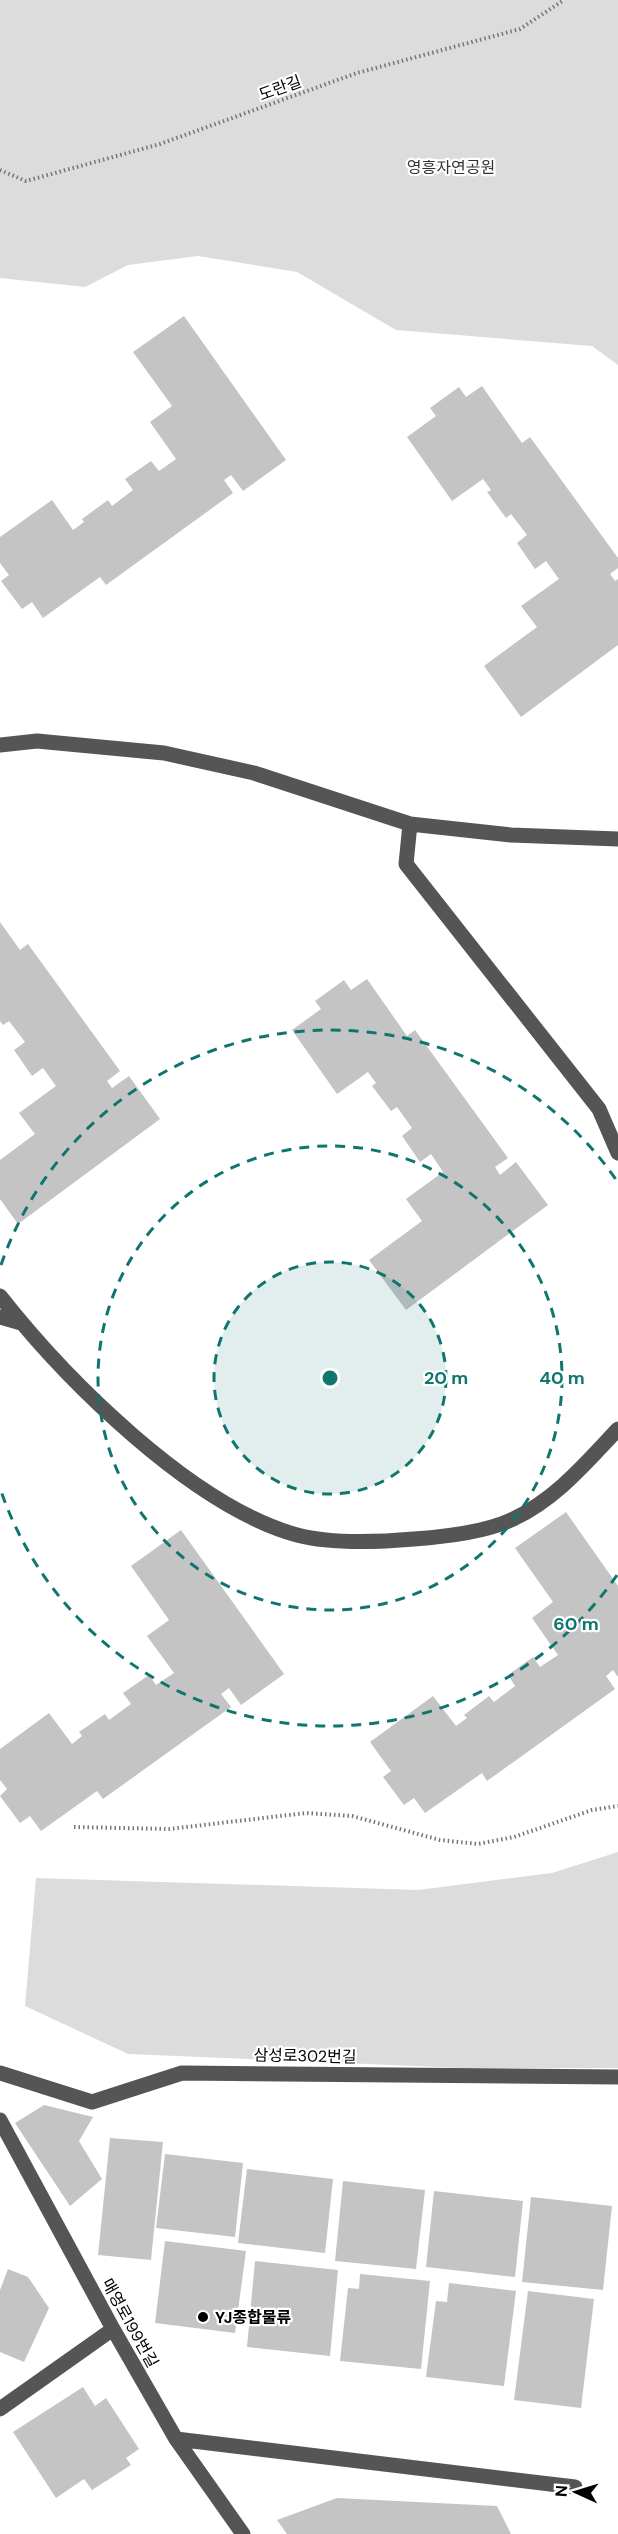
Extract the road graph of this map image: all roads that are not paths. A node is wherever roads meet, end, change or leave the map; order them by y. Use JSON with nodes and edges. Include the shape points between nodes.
{"nodes":[{"id":1,"x":0,"y":746,"type":"edge"},
{"id":2,"x":410,"y":824,"type":"junction"},
{"id":3,"x":618,"y":839,"type":"edge"},
{"id":4,"x":618,"y":1153,"type":"edge"},
{"id":5,"x":0,"y":1296,"type":"edge"},
{"id":6,"x":0,"y":1317,"type":"edge"},
{"id":7,"x":21,"y":1323,"type":"junction"},
{"id":8,"x":618,"y":1429,"type":"edge"},
{"id":9,"x":0,"y":2073,"type":"edge"},
{"id":10,"x":618,"y":2077,"type":"edge"},
{"id":11,"x":0,"y":2121,"type":"edge"},
{"id":12,"x":112,"y":2329,"type":"junction"},
{"id":13,"x":0,"y":2409,"type":"edge"},
{"id":14,"x":176,"y":2439,"type":"junction"},
{"id":15,"x":575,"y":2487,"type":"dead end"},
{"id":16,"x":243,"y":2534,"type":"edge"}],
"edges":[{"from":1,"to":2,"type":"street","via":[[37,741],[164,753],[254,773]]},
{"from":2,"to":3,"type":"street","via":[[511,835]]},
{"from":2,"to":4,"type":"street","via":[[406,864],[599,1109]]},
{"from":5,"to":7,"type":"street"},
{"from":6,"to":7,"type":"street"},
{"from":7,"to":8,"type":"street","via":[[125,1430],[225,1505],[297,1535],[373,1543],[445,1537],[511,1520],[561,1488]]},
{"from":9,"to":10,"type":"street","name":"삼성로302번길","via":[[92,2102],[182,2073]]},
{"from":11,"to":12,"type":"street","name":"매영로199번길"},
{"from":12,"to":13,"type":"street"},
{"from":12,"to":14,"type":"street","name":"매영로199번길"},
{"from":14,"to":15,"type":"street"},
{"from":14,"to":16,"type":"street","name":"매영로199번길"}]}
